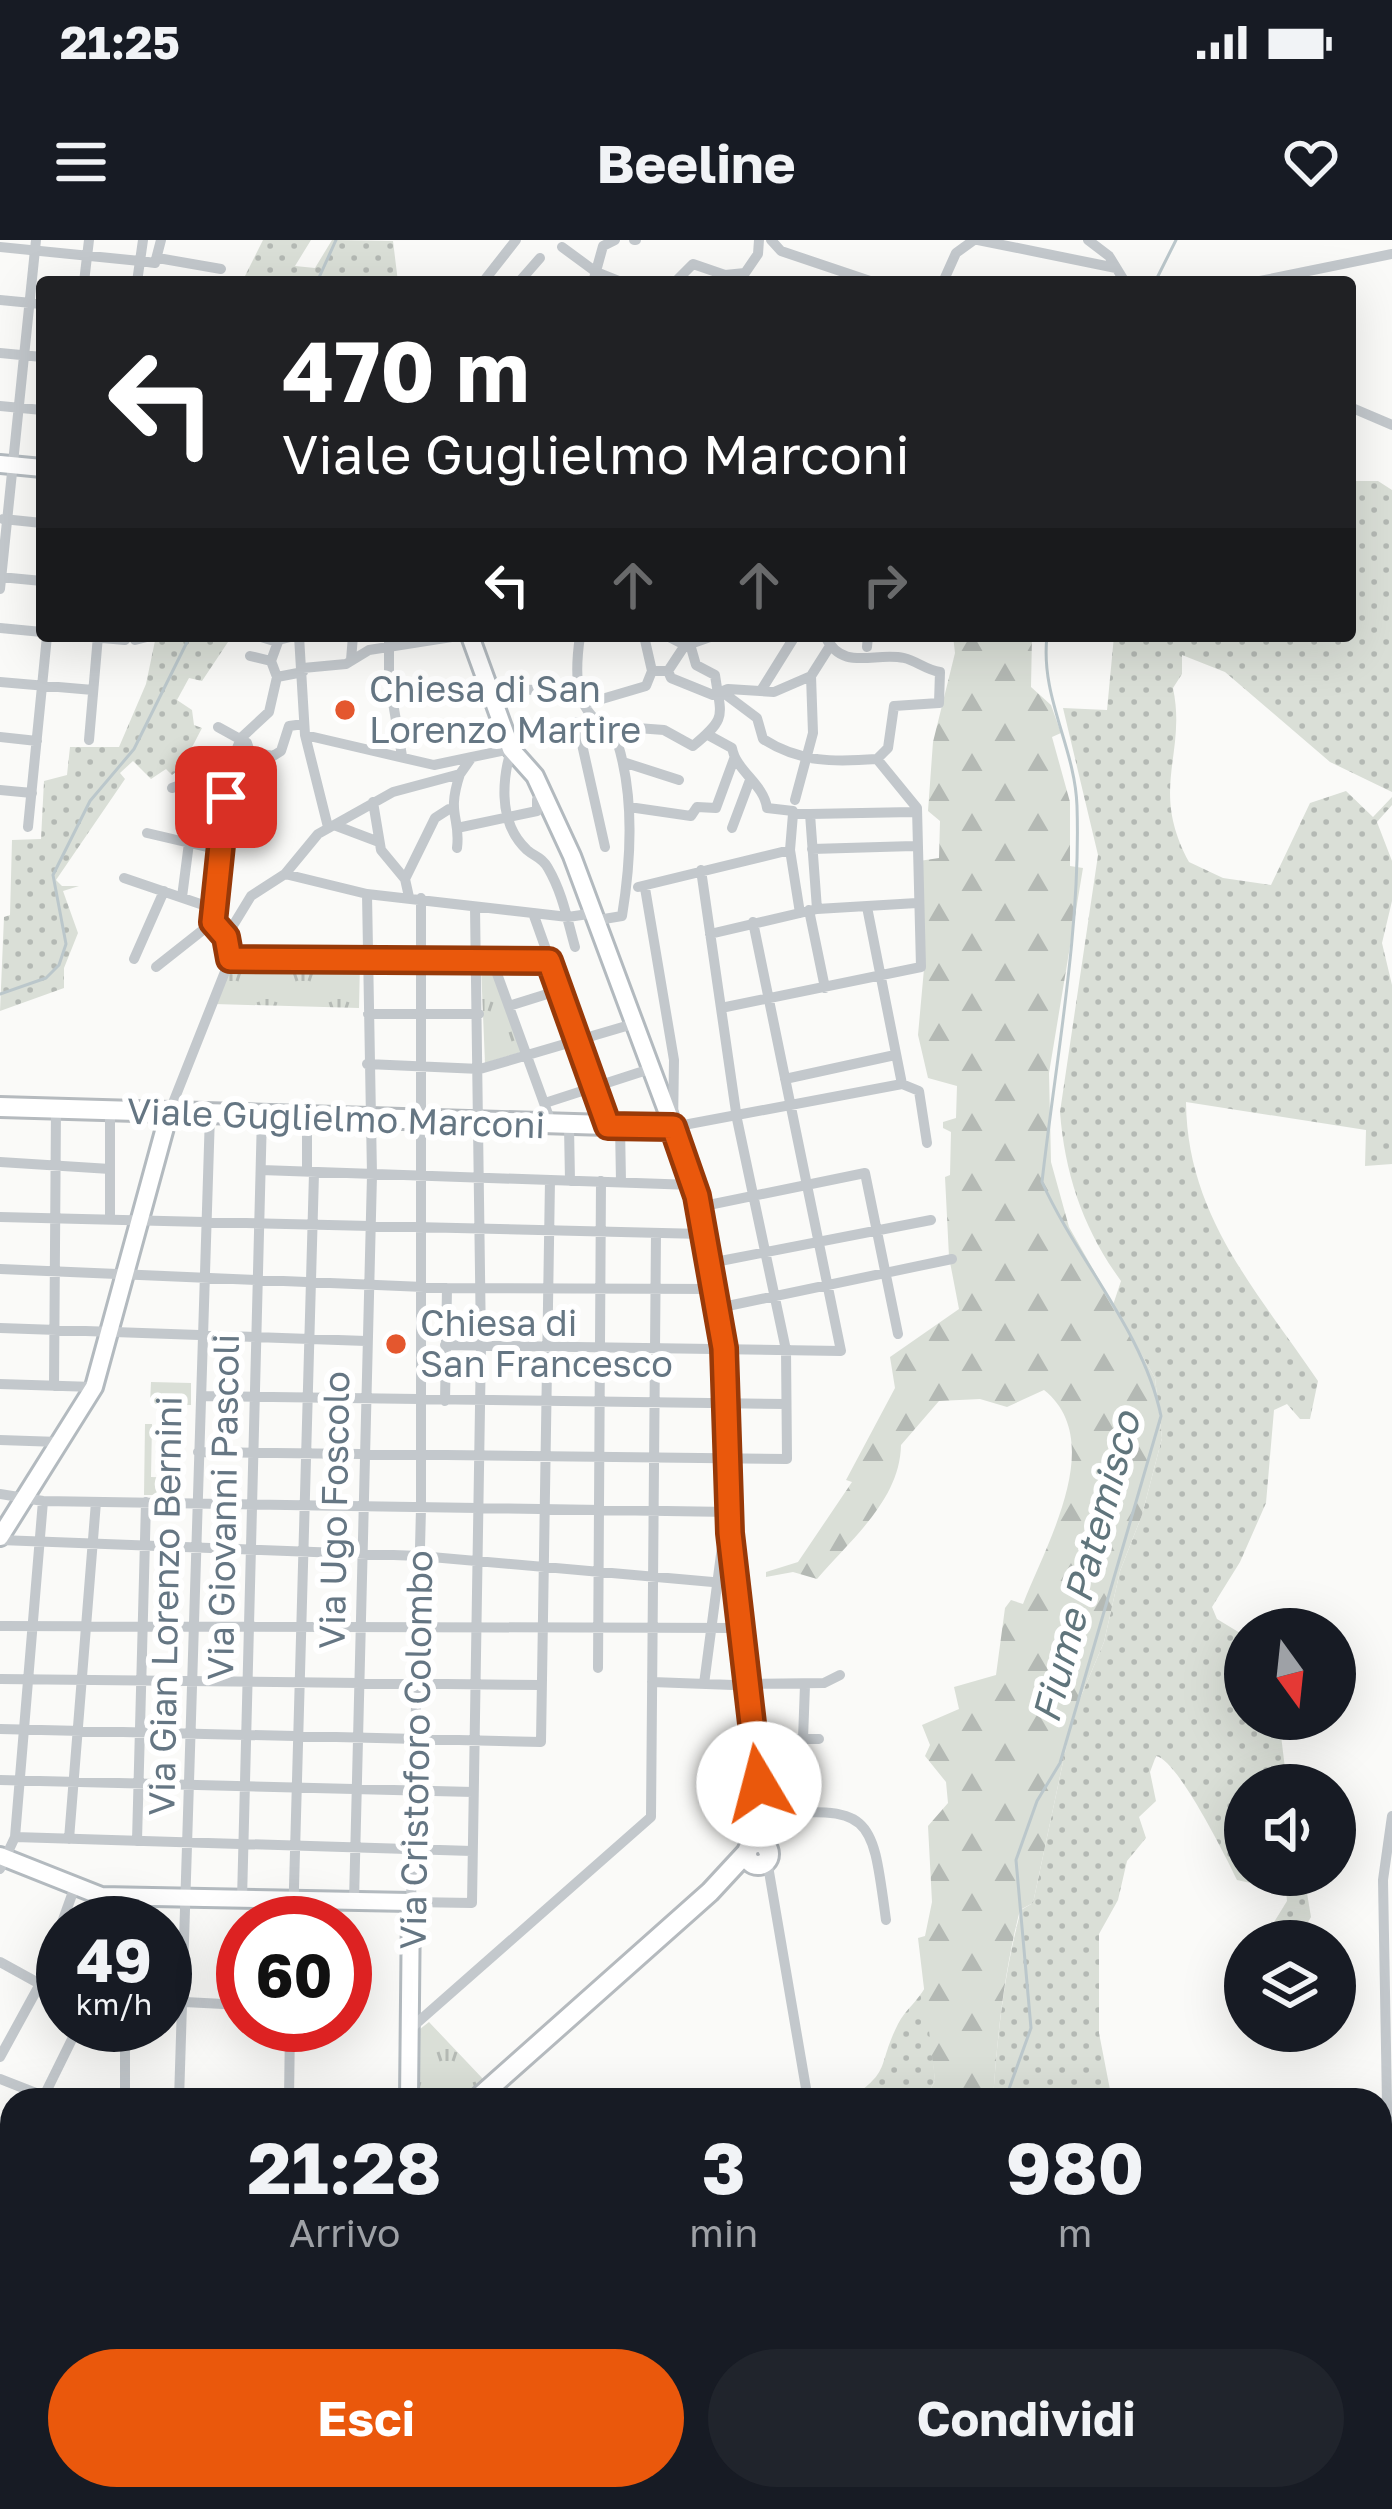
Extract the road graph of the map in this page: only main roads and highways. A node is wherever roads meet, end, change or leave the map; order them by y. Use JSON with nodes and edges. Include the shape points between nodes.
{"nodes":[{"id":1,"x":0,"y":1108,"type":"edge"},
{"id":2,"x":759,"y":1784,"type":"junction"},
{"id":3,"x":757,"y":1856,"type":"junction"},
{"id":4,"x":489,"y":2088,"type":"edge"}],
"edges":[{"from":1,"to":2,"type":"main road","name":"Viale Guglielmo Marconi","via":[[673,1127],[699,1207],[724,1348],[725,1583],[739,1628],[739,1685]]},
{"from":2,"to":3,"type":"main road"},
{"from":2,"to":3,"type":"main road"},
{"from":3,"to":4,"type":"main road"}]}
